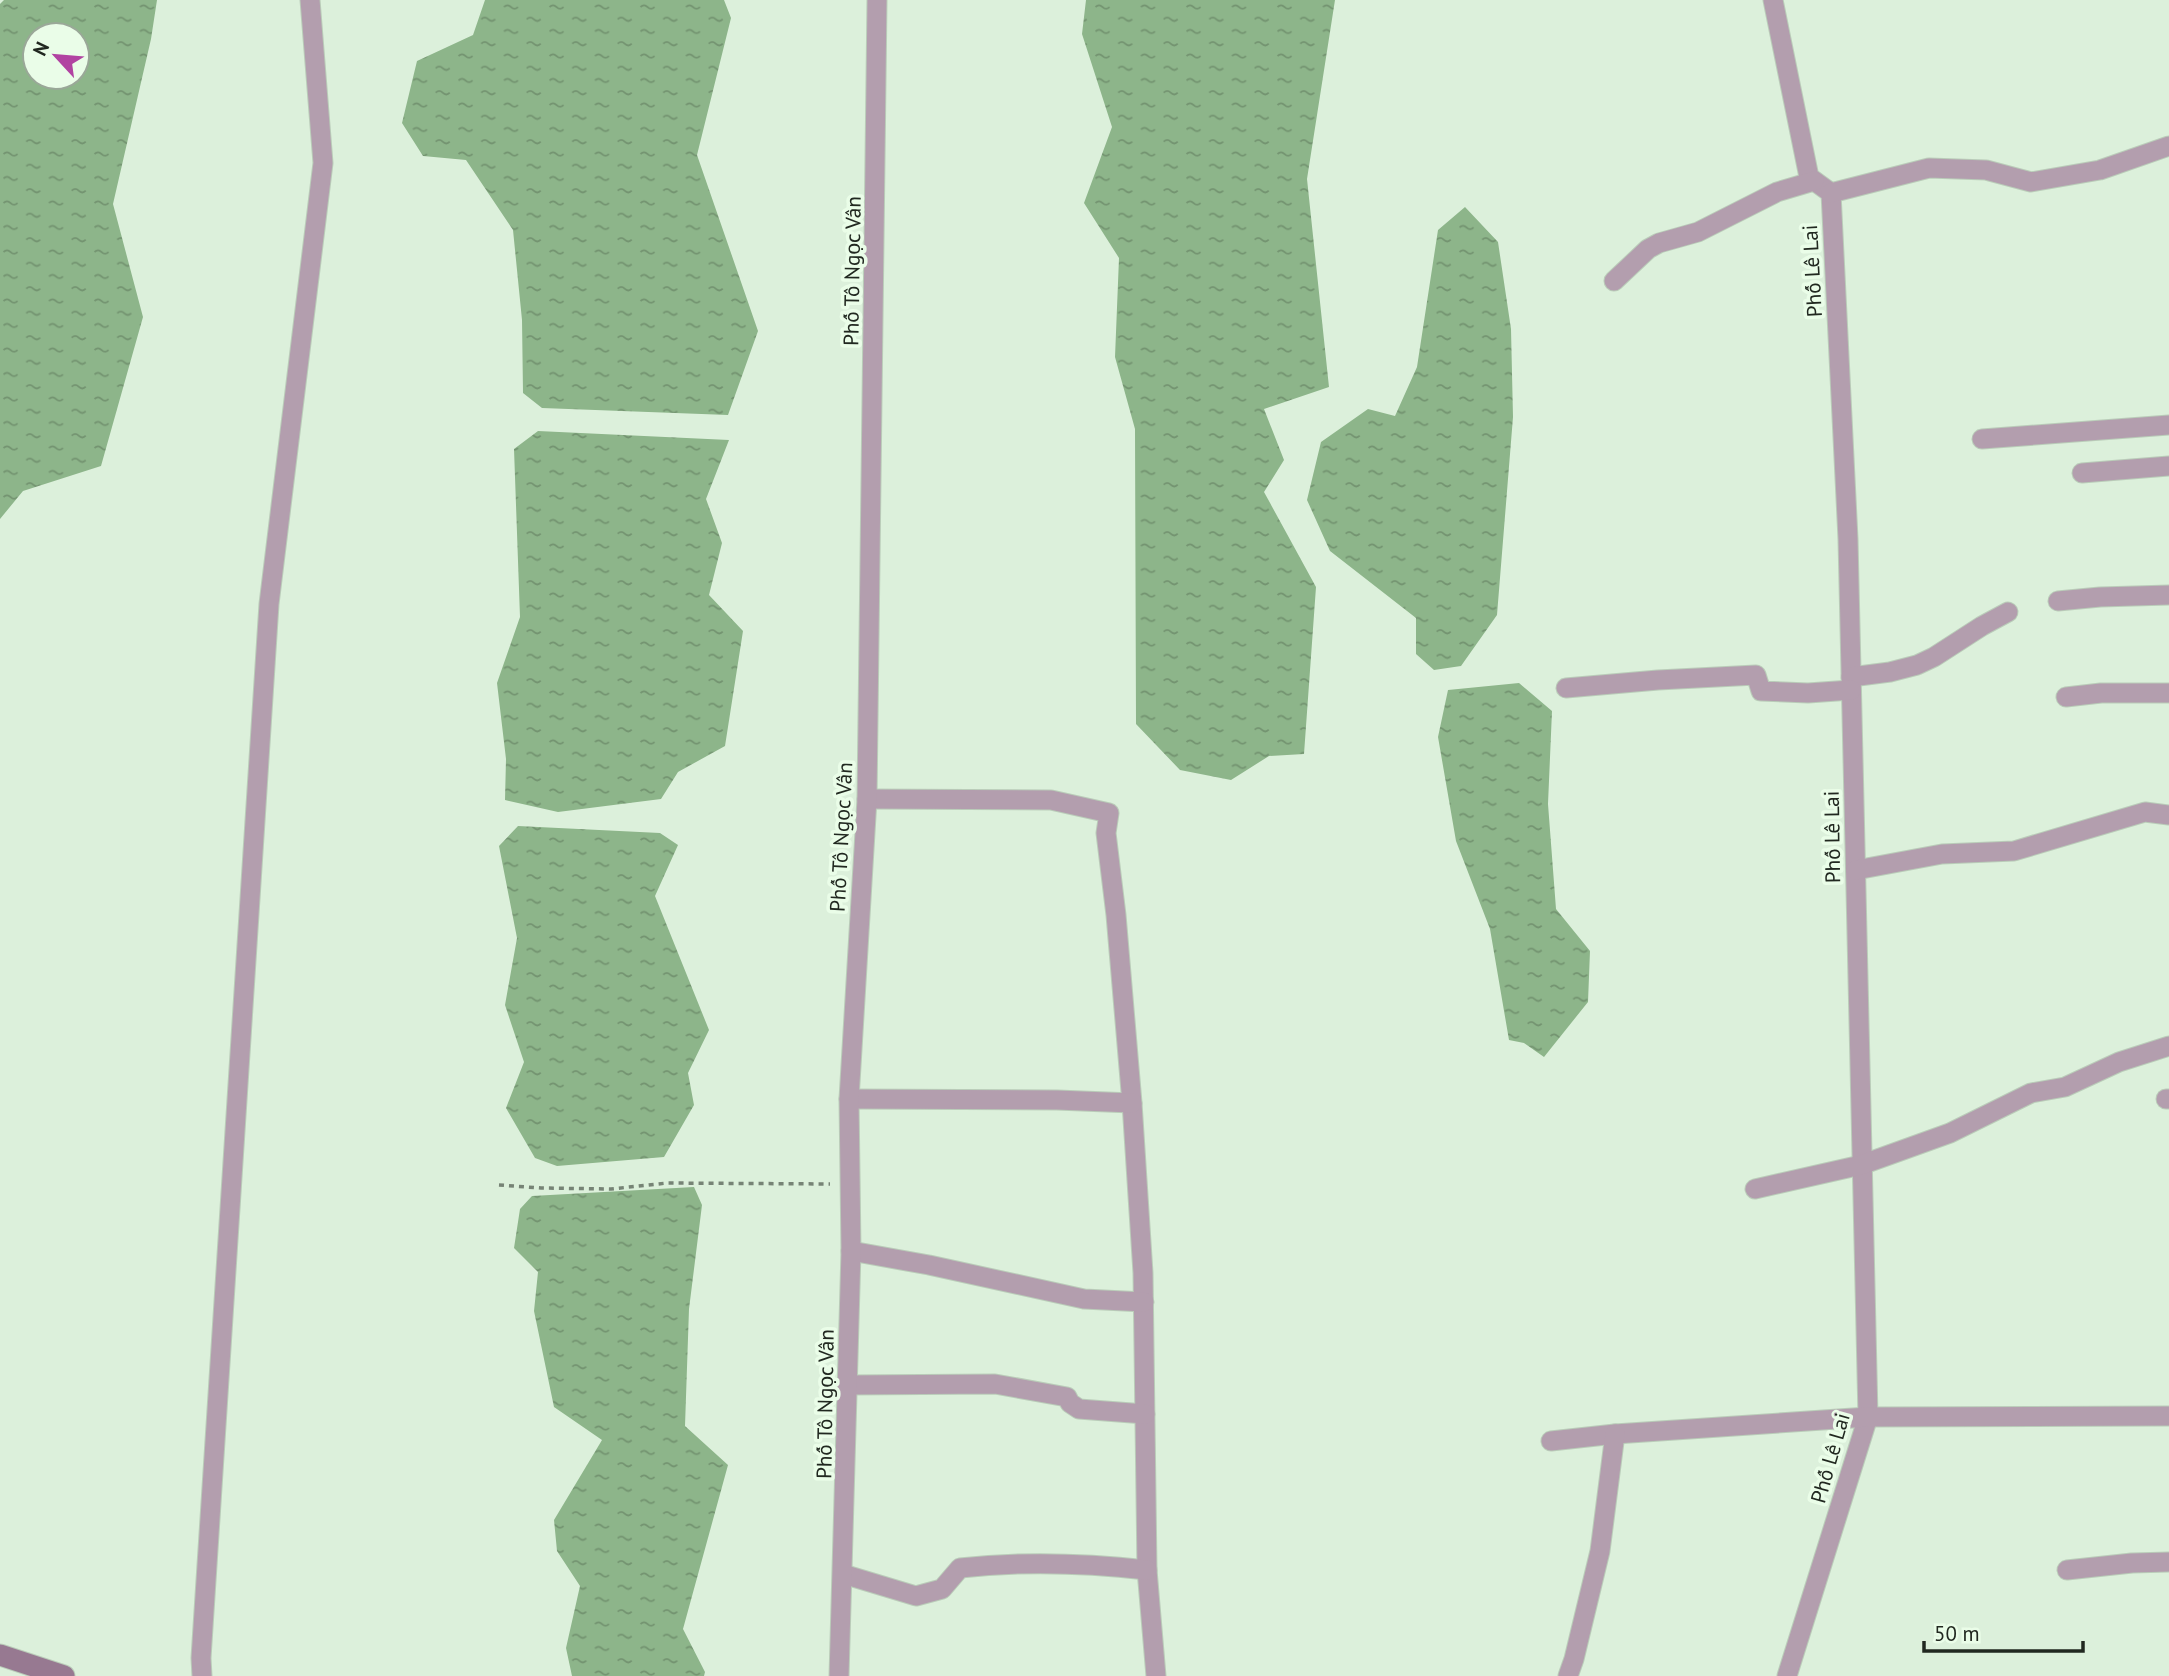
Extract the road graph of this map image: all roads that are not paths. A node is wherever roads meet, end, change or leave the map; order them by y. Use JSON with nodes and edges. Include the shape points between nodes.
{"nodes":[{"id":1,"x":310,"y":0,"type":"edge"},
{"id":2,"x":877,"y":0,"type":"edge"},
{"id":3,"x":1773,"y":0,"type":"edge"},
{"id":4,"x":2169,"y":146,"type":"edge"},
{"id":5,"x":1814,"y":181,"type":"junction"},
{"id":6,"x":1831,"y":193,"type":"junction"},
{"id":7,"x":1614,"y":281,"type":"dead end"},
{"id":8,"x":2169,"y":425,"type":"edge"},
{"id":9,"x":1982,"y":439,"type":"dead end"},
{"id":10,"x":2169,"y":466,"type":"edge"},
{"id":11,"x":2082,"y":473,"type":"dead end"},
{"id":12,"x":2169,"y":595,"type":"edge"},
{"id":13,"x":2058,"y":601,"type":"dead end"},
{"id":14,"x":2008,"y":612,"type":"dead end"},
{"id":15,"x":1851,"y":684,"type":"junction"},
{"id":16,"x":1566,"y":688,"type":"dead end"},
{"id":17,"x":2169,"y":693,"type":"edge"},
{"id":18,"x":2066,"y":697,"type":"dead end"},
{"id":19,"x":867,"y":799,"type":"junction"},
{"id":20,"x":2169,"y":815,"type":"edge"},
{"id":21,"x":1856,"y":870,"type":"junction"},
{"id":22,"x":2169,"y":1046,"type":"edge"},
{"id":23,"x":849,"y":1099,"type":"junction"},
{"id":24,"x":1132,"y":1103,"type":"junction"},
{"id":25,"x":1861,"y":1165,"type":"junction"},
{"id":26,"x":1755,"y":1189,"type":"dead end"},
{"id":27,"x":851,"y":1251,"type":"junction"},
{"id":28,"x":1144,"y":1302,"type":"junction"},
{"id":29,"x":848,"y":1385,"type":"junction"},
{"id":30,"x":1145,"y":1414,"type":"junction"},
{"id":31,"x":2169,"y":1416,"type":"edge"},
{"id":32,"x":1868,"y":1417,"type":"junction"},
{"id":33,"x":1615,"y":1434,"type":"junction"},
{"id":34,"x":1551,"y":1441,"type":"dead end"},
{"id":35,"x":2169,"y":1562,"type":"edge"},
{"id":36,"x":1147,"y":1570,"type":"junction"},
{"id":37,"x":2067,"y":1570,"type":"dead end"},
{"id":38,"x":843,"y":1574,"type":"junction"},
{"id":39,"x":0,"y":1655,"type":"edge"},
{"id":40,"x":64,"y":1676,"type":"edge"},
{"id":41,"x":202,"y":1676,"type":"edge"},
{"id":42,"x":839,"y":1676,"type":"edge"},
{"id":43,"x":1156,"y":1676,"type":"edge"},
{"id":44,"x":1568,"y":1676,"type":"edge"},
{"id":45,"x":1787,"y":1676,"type":"edge"}],
"edges":[{"from":1,"to":41,"type":"street","via":[[323,163],[269,604]]},
{"from":2,"to":19,"type":"street","name":"Phố Tô Ngọc Vân"},
{"from":3,"to":5,"type":"street","via":[[1809,177]]},
{"from":4,"to":6,"type":"street","via":[[2100,170],[2031,182],[1986,170],[1928,168]]},
{"from":5,"to":6,"type":"street"},
{"from":5,"to":7,"type":"street","via":[[1777,192],[1698,232],[1658,243]]},
{"from":6,"to":15,"type":"street","name":"Phố Lê Lai"},
{"from":8,"to":9,"type":"street"},
{"from":10,"to":11,"type":"street"},
{"from":12,"to":13,"type":"street"},
{"from":14,"to":15,"type":"street","via":[[1917,665]]},
{"from":15,"to":16,"type":"street","via":[[1808,693],[1761,691],[1756,675]]},
{"from":15,"to":21,"type":"street","name":"Phố Lê Lai"},
{"from":17,"to":18,"type":"street"},
{"from":19,"to":23,"type":"street","name":"Phố Tô Ngọc Vân"},
{"from":19,"to":24,"type":"street","via":[[1051,800],[1109,813],[1106,833]]},
{"from":20,"to":21,"type":"street","via":[[2145,812],[2014,851],[1942,854]]},
{"from":21,"to":25,"type":"street","name":"Phố Lê Lai"},
{"from":22,"to":25,"type":"street","via":[[2065,1087],[2031,1093],[1950,1133]]},
{"from":23,"to":24,"type":"street"},
{"from":23,"to":27,"type":"street","name":"Phố Tô Ngọc Vân"},
{"from":24,"to":28,"type":"street"},
{"from":25,"to":26,"type":"street"},
{"from":25,"to":32,"type":"street","name":"Phố Lê Lai"},
{"from":27,"to":28,"type":"street","via":[[1084,1299]]},
{"from":27,"to":29,"type":"street","name":"Phố Tô Ngọc Vân"},
{"from":28,"to":30,"type":"street"},
{"from":29,"to":30,"type":"street","via":[[995,1384],[1066,1397],[1079,1409]]},
{"from":29,"to":38,"type":"street","name":"Phố Tô Ngọc Vân"},
{"from":30,"to":36,"type":"street"},
{"from":31,"to":32,"type":"street"},
{"from":32,"to":33,"type":"street"},
{"from":32,"to":45,"type":"street","name":"Phố Lê Lai"},
{"from":33,"to":34,"type":"street"},
{"from":33,"to":44,"type":"street","via":[[1600,1551]]},
{"from":35,"to":37,"type":"street"},
{"from":36,"to":38,"type":"street","via":[[1003,1563],[960,1568],[942,1589],[916,1596]]},
{"from":36,"to":43,"type":"street"},
{"from":38,"to":42,"type":"street","name":"Phố Tô Ngọc Vân"},
{"from":39,"to":40,"type":"street"}]}
